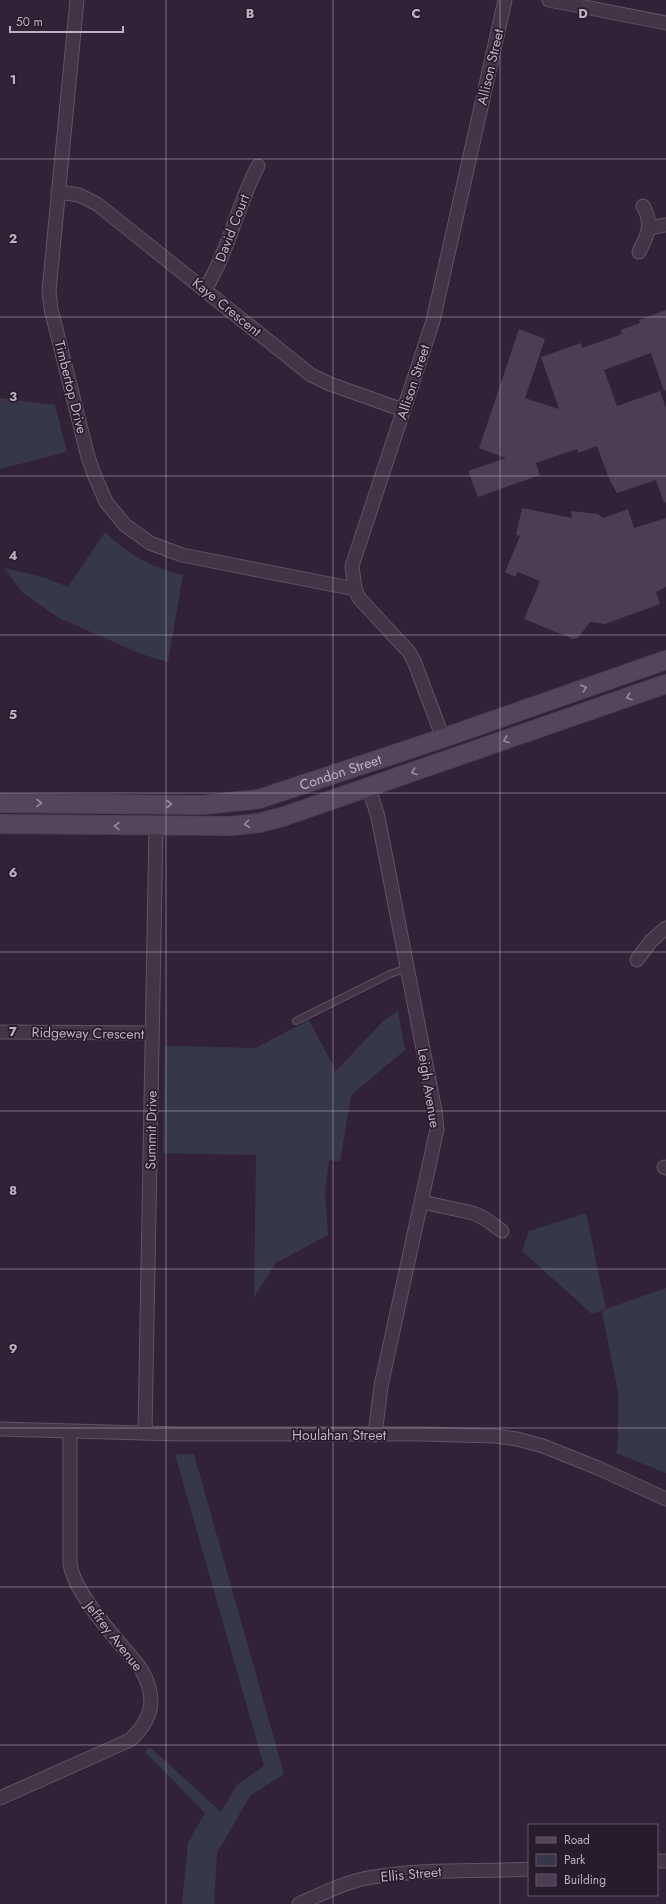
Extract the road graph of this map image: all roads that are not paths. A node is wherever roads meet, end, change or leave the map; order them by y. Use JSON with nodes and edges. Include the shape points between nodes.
{"nodes":[{"id":1,"x":77,"y":0,"type":"edge"},
{"id":2,"x":506,"y":0,"type":"edge"},
{"id":3,"x":549,"y":0,"type":"edge"},
{"id":4,"x":666,"y":23,"type":"edge"},
{"id":5,"x":258,"y":166,"type":"dead end"},
{"id":6,"x":58,"y":192,"type":"junction"},
{"id":7,"x":643,"y":206,"type":"dead end"},
{"id":8,"x":666,"y":225,"type":"edge"},
{"id":9,"x":650,"y":228,"type":"junction"},
{"id":10,"x":638,"y":252,"type":"dead end"},
{"id":11,"x":205,"y":289,"type":"junction"},
{"id":12,"x":404,"y":410,"type":"junction"},
{"id":13,"x":355,"y":589,"type":"junction"},
{"id":14,"x":666,"y":660,"type":"edge"},
{"id":15,"x":666,"y":684,"type":"edge"},
{"id":16,"x":443,"y":738,"type":"junction"},
{"id":17,"x":450,"y":759,"type":"junction"},
{"id":18,"x":369,"y":788,"type":"junction"},
{"id":19,"x":0,"y":802,"type":"edge"},
{"id":20,"x":0,"y":824,"type":"edge"},
{"id":21,"x":156,"y":827,"type":"junction"},
{"id":22,"x":666,"y":928,"type":"edge"},
{"id":23,"x":636,"y":960,"type":"dead end"},
{"id":24,"x":407,"y":968,"type":"junction"},
{"id":25,"x":296,"y":1021,"type":"dead end"},
{"id":26,"x":0,"y":1032,"type":"edge"},
{"id":27,"x":152,"y":1033,"type":"junction"},
{"id":28,"x":422,"y":1202,"type":"junction"},
{"id":29,"x":502,"y":1231,"type":"dead end"},
{"id":30,"x":0,"y":1429,"type":"edge"},
{"id":31,"x":70,"y":1432,"type":"junction"},
{"id":32,"x":145,"y":1433,"type":"junction"},
{"id":33,"x":374,"y":1435,"type":"junction"},
{"id":34,"x":666,"y":1499,"type":"edge"},
{"id":35,"x":0,"y":1798,"type":"edge"},
{"id":36,"x":528,"y":1869,"type":"edge"},
{"id":37,"x":299,"y":1904,"type":"edge"}],
"edges":[{"from":1,"to":6,"type":"street","name":"Timbertop Drive"},
{"from":2,"to":12,"type":"street","name":"Allison Street","via":[[433,321]]},
{"from":3,"to":4,"type":"street"},
{"from":5,"to":11,"type":"street","name":"David Court","via":[[216,270]]},
{"from":6,"to":11,"type":"street","name":"Kaye Crescent","via":[[79,195],[97,204]]},
{"from":6,"to":13,"type":"street","name":"Timbertop Drive","via":[[49,282],[51,308],[88,457],[100,490],[111,508],[137,535],[165,550],[203,560]]},
{"from":7,"to":9,"type":"street"},
{"from":8,"to":9,"type":"street"},
{"from":9,"to":10,"type":"street"},
{"from":11,"to":12,"type":"street","name":"Kaye Crescent","via":[[311,374],[330,384]]},
{"from":12,"to":13,"type":"street","name":"Allison Street","via":[[354,556],[352,566]]},
{"from":13,"to":16,"type":"street","name":"Allison Street","via":[[366,606],[409,652]]},
{"from":16,"to":14,"type":"main road","name":"Condon Street","one_way":true},
{"from":15,"to":17,"type":"main road","name":"Condon Street","one_way":true},
{"from":16,"to":17,"type":"main road"},
{"from":19,"to":16,"type":"main road","name":"Condon Street","one_way":true,"via":[[203,805],[252,800]]},
{"from":17,"to":18,"type":"main road","name":"Condon Street","one_way":true},
{"from":18,"to":21,"type":"main road","name":"Condon Street","one_way":true,"via":[[259,823]]},
{"from":18,"to":24,"type":"street","name":"Leigh Avenue","via":[[378,817]]},
{"from":21,"to":20,"type":"main road","name":"Condon Street","one_way":true},
{"from":21,"to":27,"type":"street","name":"Summit Drive"},
{"from":22,"to":23,"type":"street","via":[[651,941]]},
{"from":24,"to":25,"type":"lane"},
{"from":24,"to":28,"type":"street","name":"Leigh Avenue","via":[[437,1120],[435,1143]]},
{"from":26,"to":27,"type":"street","name":"Ridgeway Crescent"},
{"from":27,"to":32,"type":"street","name":"Summit Drive"},
{"from":28,"to":29,"type":"street","via":[[473,1213]]},
{"from":28,"to":33,"type":"street","name":"Leigh Avenue","via":[[381,1386]]},
{"from":30,"to":31,"type":"street","name":"Houlahan Street"},
{"from":31,"to":32,"type":"street","name":"Houlahan Street"},
{"from":31,"to":35,"type":"street","name":"Jeffrey Avenue","via":[[71,1574],[82,1594],[141,1669],[148,1682],[152,1698],[151,1708],[142,1728],[130,1740]]},
{"from":32,"to":33,"type":"street","name":"Houlahan Street"},
{"from":33,"to":34,"type":"street","name":"Houlahan Street","via":[[453,1435],[517,1439],[563,1453]]},
{"from":36,"to":37,"type":"street","name":"Ellis Street","via":[[390,1874],[346,1884]]}]}
